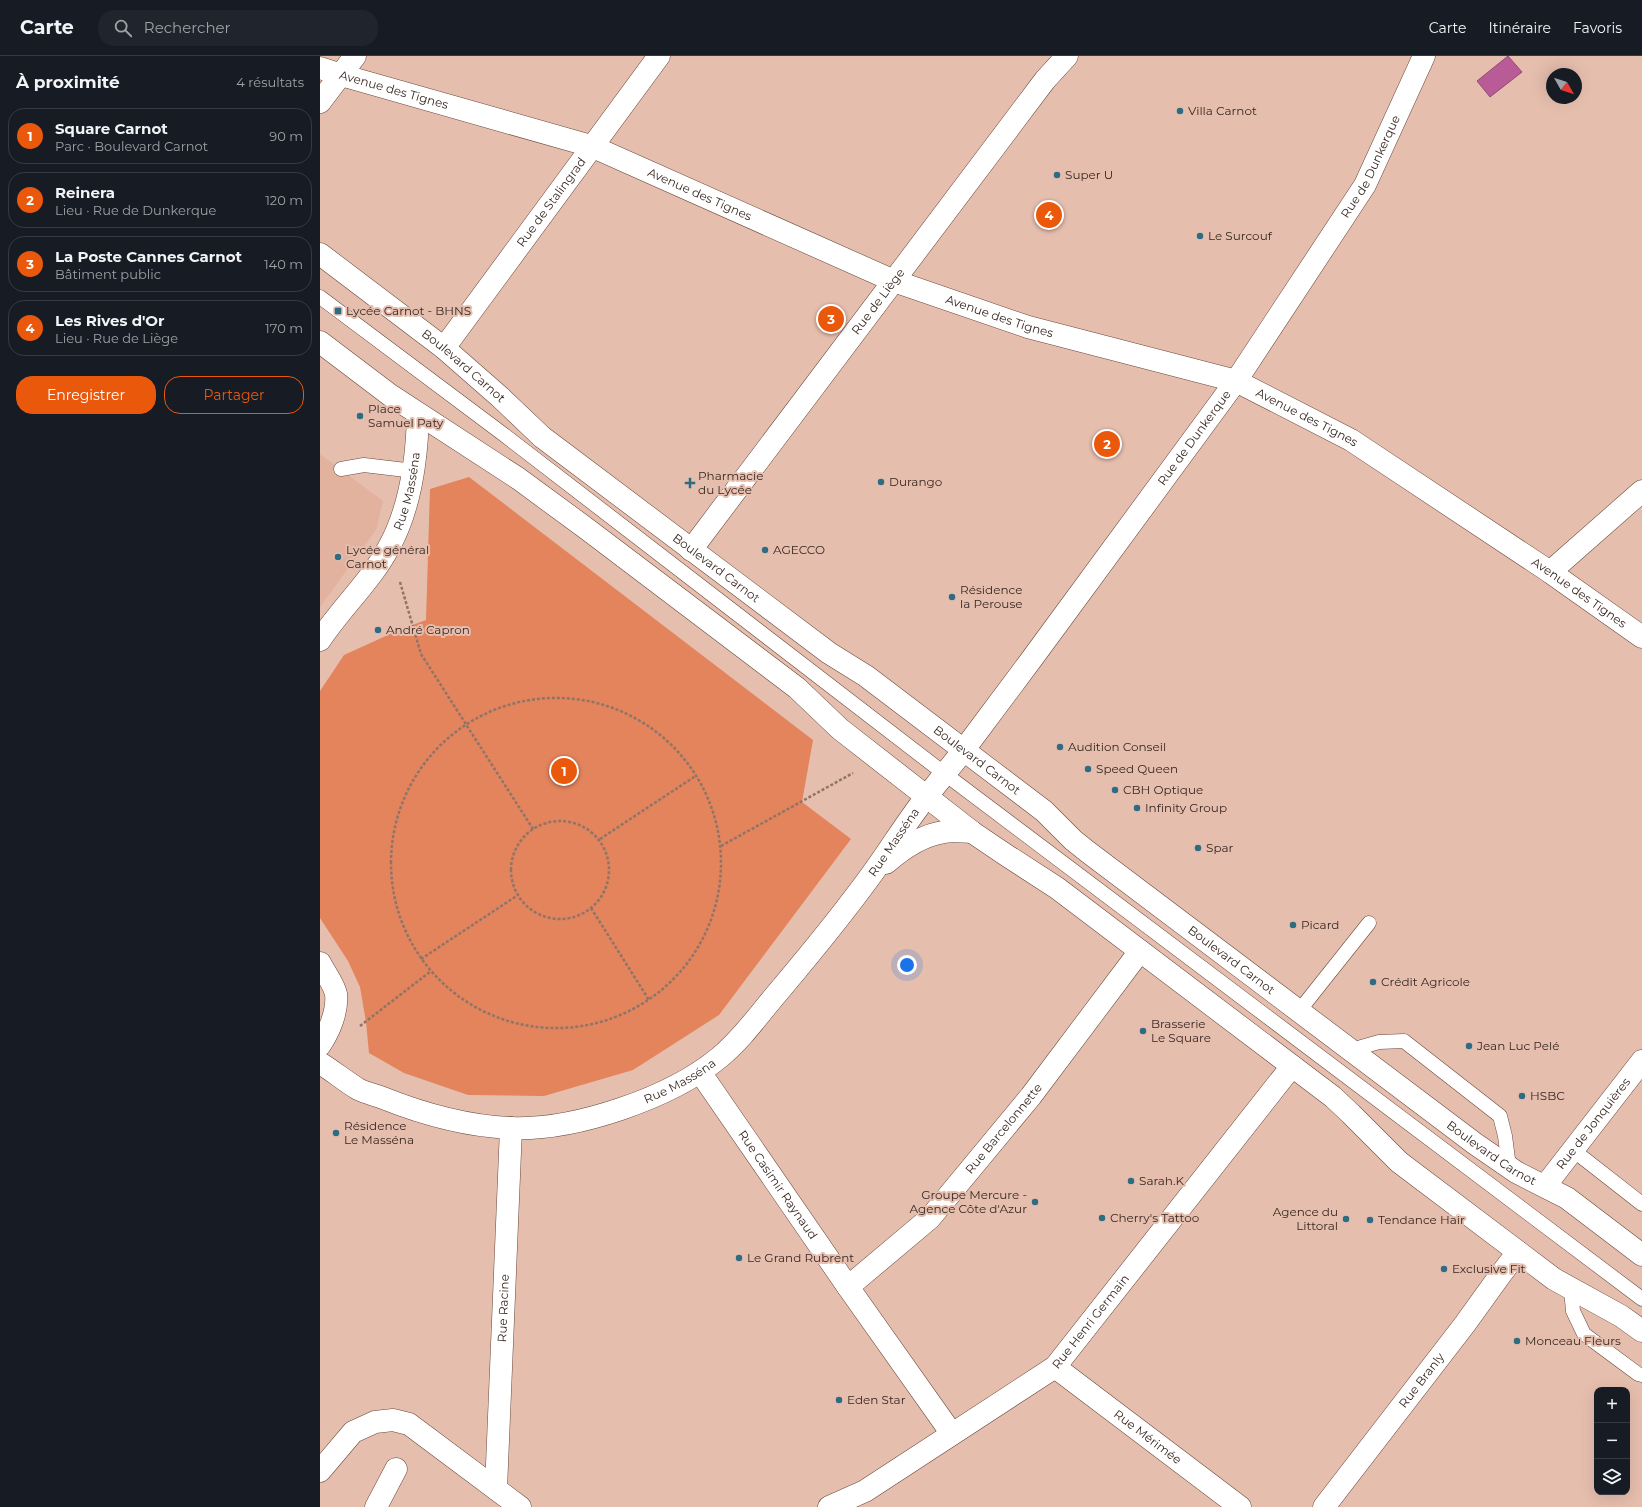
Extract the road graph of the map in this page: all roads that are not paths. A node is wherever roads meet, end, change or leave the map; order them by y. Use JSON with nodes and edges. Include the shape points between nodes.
{"nodes":[{"id":1,"x":355,"y":56,"type":"edge"},
{"id":2,"x":658,"y":56,"type":"edge"},
{"id":3,"x":1068,"y":56,"type":"edge"},
{"id":4,"x":1424,"y":56,"type":"edge"},
{"id":5,"x":320,"y":68,"type":"edge"},
{"id":6,"x":341,"y":75,"type":"junction"},
{"id":7,"x":320,"y":102,"type":"edge"},
{"id":8,"x":591,"y":146,"type":"junction"},
{"id":9,"x":320,"y":254,"type":"edge"},
{"id":10,"x":894,"y":281,"type":"junction"},
{"id":11,"x":320,"y":297,"type":"edge"},
{"id":12,"x":320,"y":342,"type":"edge"},
{"id":13,"x":444,"y":348,"type":"junction"},
{"id":14,"x":1236,"y":382,"type":"junction"},
{"id":15,"x":418,"y":414,"type":"junction"},
{"id":16,"x":341,"y":469,"type":"dead end"},
{"id":17,"x":414,"y":471,"type":"junction"},
{"id":18,"x":1642,"y":491,"type":"edge"},
{"id":19,"x":691,"y":550,"type":"junction"},
{"id":20,"x":1550,"y":572,"type":"junction"},
{"id":21,"x":1642,"y":637,"type":"edge"},
{"id":22,"x":320,"y":640,"type":"edge"},
{"id":23,"x":963,"y":750,"type":"junction"},
{"id":24,"x":945,"y":774,"type":"junction"},
{"id":25,"x":927,"y":796,"type":"junction"},
{"id":26,"x":972,"y":832,"type":"junction"},
{"id":27,"x":873,"y":874,"type":"junction"},
{"id":28,"x":1369,"y":922,"type":"dead end"},
{"id":29,"x":1140,"y":951,"type":"junction"},
{"id":30,"x":320,"y":964,"type":"edge"},
{"id":31,"x":1299,"y":1011,"type":"junction"},
{"id":32,"x":320,"y":1045,"type":"edge"},
{"id":33,"x":1351,"y":1050,"type":"junction"},
{"id":34,"x":1642,"y":1061,"type":"edge"},
{"id":35,"x":320,"y":1063,"type":"edge"},
{"id":36,"x":1292,"y":1066,"type":"junction"},
{"id":37,"x":700,"y":1072,"type":"junction"},
{"id":38,"x":511,"y":1128,"type":"junction"},
{"id":39,"x":1573,"y":1150,"type":"junction"},
{"id":40,"x":1509,"y":1167,"type":"junction"},
{"id":41,"x":1545,"y":1186,"type":"junction"},
{"id":42,"x":1642,"y":1204,"type":"edge"},
{"id":43,"x":1518,"y":1252,"type":"junction"},
{"id":44,"x":1642,"y":1255,"type":"edge"},
{"id":45,"x":848,"y":1287,"type":"junction"},
{"id":46,"x":1571,"y":1289,"type":"junction"},
{"id":47,"x":1642,"y":1299,"type":"edge"},
{"id":48,"x":1642,"y":1331,"type":"edge"},
{"id":49,"x":1055,"y":1367,"type":"junction"},
{"id":50,"x":1642,"y":1375,"type":"edge"},
{"id":51,"x":952,"y":1434,"type":"junction"},
{"id":52,"x":396,"y":1469,"type":"dead end"},
{"id":53,"x":320,"y":1471,"type":"edge"},
{"id":54,"x":496,"y":1489,"type":"junction"},
{"id":55,"x":376,"y":1507,"type":"edge"},
{"id":56,"x":520,"y":1507,"type":"edge"},
{"id":57,"x":829,"y":1507,"type":"edge"},
{"id":58,"x":1240,"y":1507,"type":"edge"},
{"id":59,"x":1324,"y":1507,"type":"edge"}],
"edges":[{"from":1,"to":6,"type":"street"},
{"from":2,"to":8,"type":"street","name":"Rue de Stalingrad"},
{"from":3,"to":10,"type":"street","name":"Rue de Liège","via":[[1045,80]]},
{"from":4,"to":14,"type":"street","name":"Rue de Dunkerque","via":[[1365,185]]},
{"from":5,"to":6,"type":"street","name":"Avenue des Tignes"},
{"from":6,"to":7,"type":"street"},
{"from":6,"to":8,"type":"street","name":"Avenue des Tignes"},
{"from":8,"to":10,"type":"street","name":"Avenue des Tignes"},
{"from":8,"to":13,"type":"street","name":"Rue de Stalingrad"},
{"from":9,"to":13,"type":"street","name":"Boulevard Carnot"},
{"from":10,"to":14,"type":"street","name":"Avenue des Tignes","via":[[1028,326]]},
{"from":10,"to":19,"type":"street","name":"Rue de Liège"},
{"from":11,"to":24,"type":"lane"},
{"from":12,"to":15,"type":"street"},
{"from":13,"to":19,"type":"street","name":"Boulevard Carnot","via":[[542,437]]},
{"from":14,"to":20,"type":"street","name":"Avenue des Tignes","via":[[1351,440]]},
{"from":14,"to":23,"type":"street","name":"Rue de Dunkerque"},
{"from":15,"to":17,"type":"street","name":"Rue Masséna"},
{"from":15,"to":25,"type":"street","via":[[519,479],[587,530],[796,688],[840,729]]},
{"from":16,"to":17,"type":"lane","via":[[364,465]]},
{"from":17,"to":22,"type":"street","name":"Rue Masséna","via":[[404,512],[390,547]]},
{"from":18,"to":20,"type":"street"},
{"from":19,"to":23,"type":"street","name":"Boulevard Carnot","via":[[829,654],[866,676]]},
{"from":20,"to":21,"type":"street","name":"Avenue des Tignes"},
{"from":23,"to":24,"type":"street","name":"Rue de Dunkerque"},
{"from":23,"to":31,"type":"street","name":"Boulevard Carnot","via":[[1044,811],[1088,852]]},
{"from":24,"to":25,"type":"street","name":"Rue de Dunkerque"},
{"from":24,"to":47,"type":"lane"},
{"from":25,"to":26,"type":"street"},
{"from":25,"to":27,"type":"street","name":"Rue Masséna"},
{"from":26,"to":27,"type":"street","via":[[945,831],[934,834],[899,852]]},
{"from":26,"to":29,"type":"street","via":[[1057,888]]},
{"from":27,"to":37,"type":"street","name":"Rue Masséna","via":[[747,1030],[722,1056]]},
{"from":28,"to":31,"type":"lane"},
{"from":29,"to":36,"type":"street"},
{"from":29,"to":45,"type":"street","name":"Rue Barcelonnette","via":[[1031,1096],[930,1218]]},
{"from":30,"to":32,"type":"street","via":[[336,994],[331,1024]]},
{"from":31,"to":33,"type":"street","name":"Boulevard Carnot"},
{"from":33,"to":40,"type":"street","name":"Boulevard Carnot"},
{"from":33,"to":40,"type":"lane","via":[[1379,1042],[1404,1041],[1500,1116],[1506,1136]]},
{"from":34,"to":39,"type":"street","name":"Rue de Jonquières"},
{"from":35,"to":38,"type":"street","name":"Rue Masséna","via":[[359,1089],[401,1105],[442,1117]]},
{"from":36,"to":43,"type":"street","via":[[1351,1114],[1399,1162]]},
{"from":36,"to":49,"type":"street","name":"Rue Henri Germain"},
{"from":37,"to":38,"type":"street","name":"Rue Masséna","via":[[632,1105],[602,1114],[572,1122]]},
{"from":37,"to":45,"type":"street","name":"Rue Casimir Raynaud"},
{"from":38,"to":54,"type":"street","name":"Rue Racine"},
{"from":39,"to":41,"type":"street","name":"Rue de Jonquières"},
{"from":39,"to":42,"type":"lane"},
{"from":40,"to":41,"type":"street","name":"Boulevard Carnot"},
{"from":41,"to":44,"type":"street","name":"Boulevard Carnot","via":[[1567,1198]]},
{"from":43,"to":46,"type":"street"},
{"from":43,"to":59,"type":"street","name":"Rue Branly"},
{"from":45,"to":51,"type":"street","name":"Rue Casimir Raynaud"},
{"from":46,"to":48,"type":"street","via":[[1621,1316]]},
{"from":46,"to":50,"type":"lane","via":[[1573,1311],[1584,1334]]},
{"from":49,"to":51,"type":"street","name":"Rue Henri Germain"},
{"from":49,"to":58,"type":"street","name":"Rue Mérimée"},
{"from":51,"to":57,"type":"street","name":"Rue Henri Germain","via":[[865,1491]]},
{"from":52,"to":55,"type":"street"},
{"from":53,"to":54,"type":"street","via":[[353,1432],[375,1422],[393,1420],[409,1424]]},
{"from":54,"to":56,"type":"street"}]}
